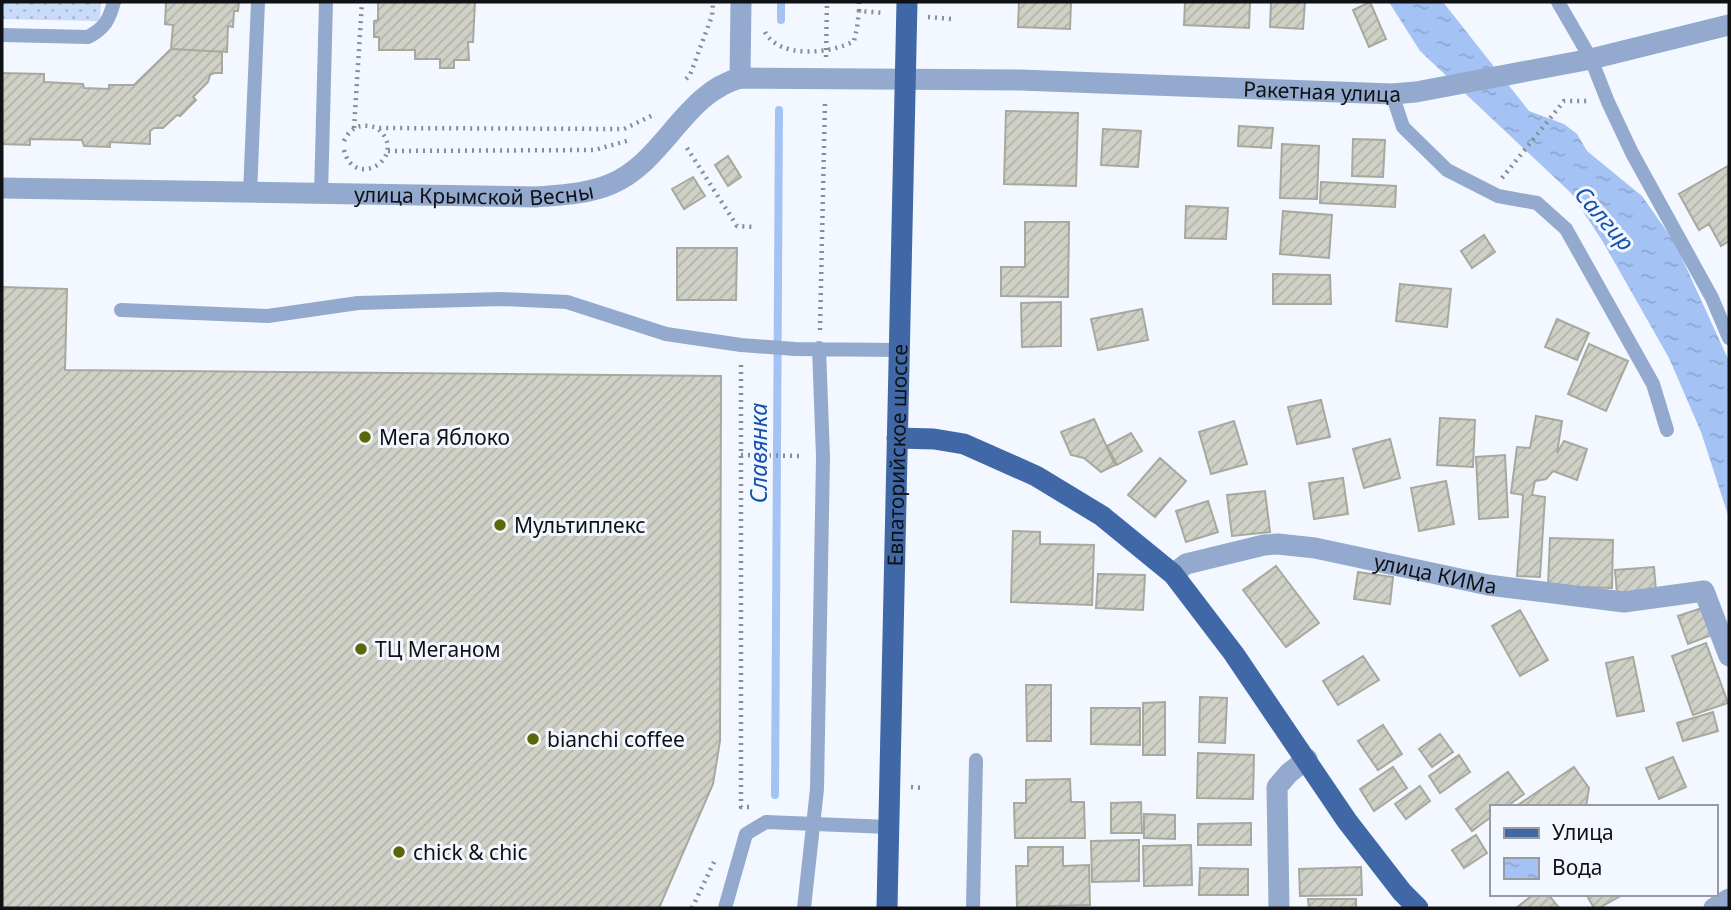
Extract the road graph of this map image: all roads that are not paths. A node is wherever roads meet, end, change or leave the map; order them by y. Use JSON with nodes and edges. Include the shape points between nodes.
{"nodes":[{"id":1,"x":114,"y":2,"type":"edge"},
{"id":2,"x":258,"y":2,"type":"edge"},
{"id":3,"x":326,"y":2,"type":"edge"},
{"id":4,"x":741,"y":2,"type":"edge"},
{"id":5,"x":907,"y":2,"type":"edge"},
{"id":6,"x":1558,"y":2,"type":"edge"},
{"id":7,"x":1729,"y":25,"type":"edge"},
{"id":8,"x":2,"y":35,"type":"edge"},
{"id":9,"x":1591,"y":59,"type":"junction"},
{"id":10,"x":740,"y":78,"type":"junction"},
{"id":11,"x":905,"y":80,"type":"junction"},
{"id":12,"x":1392,"y":94,"type":"junction"},
{"id":13,"x":2,"y":188,"type":"edge"},
{"id":14,"x":250,"y":193,"type":"junction"},
{"id":15,"x":321,"y":195,"type":"junction"},
{"id":16,"x":121,"y":310,"type":"dead end"},
{"id":17,"x":1729,"y":338,"type":"edge"},
{"id":18,"x":820,"y":348,"type":"junction"},
{"id":19,"x":899,"y":350,"type":"junction"},
{"id":20,"x":1667,"y":430,"type":"dead end"},
{"id":21,"x":897,"y":438,"type":"junction"},
{"id":22,"x":1172,"y":574,"type":"junction"},
{"id":23,"x":1729,"y":656,"type":"edge"},
{"id":24,"x":1307,"y":759,"type":"junction"},
{"id":25,"x":976,"y":760,"type":"dead end"},
{"id":26,"x":814,"y":825,"type":"junction"},
{"id":27,"x":889,"y":827,"type":"junction"},
{"id":28,"x":1729,"y":900,"type":"edge"},
{"id":29,"x":725,"y":908,"type":"edge"},
{"id":30,"x":804,"y":908,"type":"edge"},
{"id":31,"x":887,"y":908,"type":"edge"},
{"id":32,"x":972,"y":908,"type":"edge"},
{"id":33,"x":1279,"y":908,"type":"edge"},
{"id":34,"x":1418,"y":908,"type":"edge"},
{"id":35,"x":1714,"y":908,"type":"edge"}],
"edges":[{"from":1,"to":8,"type":"lane","via":[[109,21],[88,37]]},
{"from":2,"to":14,"type":"lane"},
{"from":3,"to":15,"type":"lane"},
{"from":4,"to":10,"type":"street"},
{"from":5,"to":11,"type":"main road","name":"Евпаторийское шоссе"},
{"from":6,"to":9,"type":"lane"},
{"from":7,"to":9,"type":"street","name":"Ракетная улица"},
{"from":9,"to":12,"type":"street","name":"Ракетная улица"},
{"from":9,"to":17,"type":"lane","via":[[1632,153],[1712,298]]},
{"from":10,"to":11,"type":"street","name":"улица Крымской Весны"},
{"from":10,"to":15,"type":"street","name":"улица Крымской Весны","via":[[707,94],[636,169],[612,184],[582,193],[536,197]]},
{"from":11,"to":12,"type":"street","name":"Ракетная улица","via":[[1033,80]]},
{"from":11,"to":19,"type":"main road","name":"Евпаторийское шоссе"},
{"from":12,"to":20,"type":"lane","via":[[1403,127],[1447,170],[1498,196],[1536,203],[1566,229],[1653,384]]},
{"from":13,"to":14,"type":"street","name":"улица Крымской Весны"},
{"from":14,"to":15,"type":"street","name":"улица Крымской Весны"},
{"from":16,"to":18,"type":"lane","via":[[268,316],[358,303],[567,302],[666,334],[741,345]]},
{"from":18,"to":19,"type":"lane"},
{"from":18,"to":26,"type":"lane","via":[[823,457]]},
{"from":19,"to":21,"type":"main road","name":"Евпаторийское шоссе"},
{"from":21,"to":22,"type":"main road","via":[[964,444],[1036,476],[1102,516]]},
{"from":21,"to":27,"type":"main road","name":"Евпаторийское шоссе"},
{"from":22,"to":23,"type":"street","name":"улица КИМа","via":[[1186,564],[1278,544],[1488,585],[1624,602],[1704,591]]},
{"from":22,"to":24,"type":"main road"},
{"from":24,"to":33,"type":"street","via":[[1277,787]]},
{"from":24,"to":34,"type":"main road","via":[[1347,821]]},
{"from":25,"to":32,"type":"lane"},
{"from":26,"to":27,"type":"lane"},
{"from":26,"to":29,"type":"lane","via":[[766,822],[746,834]]},
{"from":26,"to":30,"type":"lane"},
{"from":27,"to":31,"type":"main road","name":"Евпаторийское шоссе"},
{"from":28,"to":35,"type":"street"}]}
